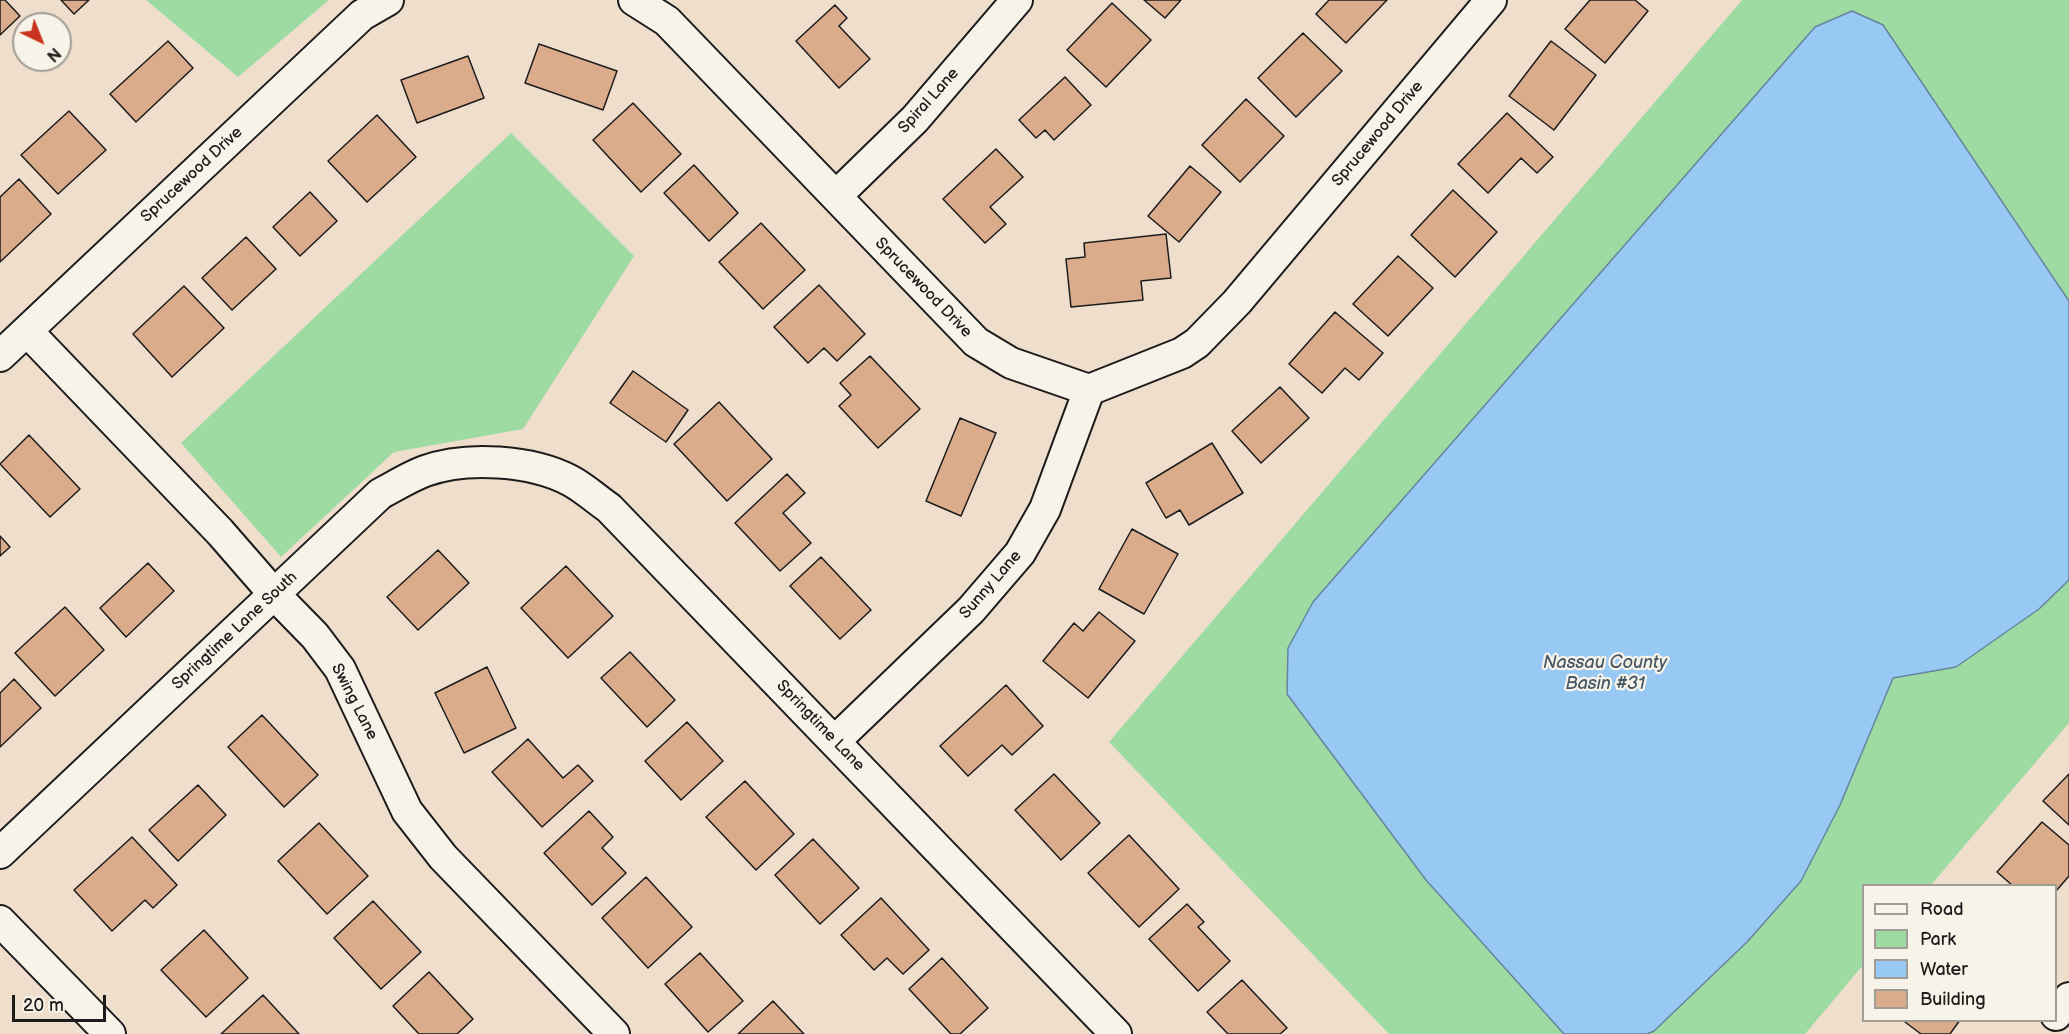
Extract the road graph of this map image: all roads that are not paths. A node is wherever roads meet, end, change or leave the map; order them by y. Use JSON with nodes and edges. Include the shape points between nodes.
{"nodes":[{"id":1,"x":387,"y":0,"type":"edge"},
{"id":2,"x":634,"y":0,"type":"edge"},
{"id":3,"x":1017,"y":0,"type":"edge"},
{"id":4,"x":1491,"y":0,"type":"edge"},
{"id":5,"x":836,"y":196,"type":"junction"},
{"id":6,"x":27,"y":331,"type":"junction"},
{"id":7,"x":0,"y":356,"type":"edge"},
{"id":8,"x":1089,"y":390,"type":"junction"},
{"id":9,"x":497,"y":462,"type":"joint"},
{"id":10,"x":274,"y":594,"type":"junction"},
{"id":11,"x":835,"y":741,"type":"junction"},
{"id":12,"x":0,"y":853,"type":"edge"},
{"id":13,"x":0,"y":921,"type":"edge"},
{"id":14,"x":2069,"y":998,"type":"edge"},
{"id":15,"x":2057,"y":1013,"type":"edge"},
{"id":16,"x":2048,"y":1022,"type":"edge"},
{"id":17,"x":110,"y":1034,"type":"edge"},
{"id":18,"x":614,"y":1034,"type":"edge"},
{"id":19,"x":1116,"y":1034,"type":"edge"},
{"id":20,"x":2039,"y":1034,"type":"edge"}],
"edges":[{"from":1,"to":6,"type":"street","name":"Sprucewood Drive","via":[[357,20]]},
{"from":2,"to":5,"type":"street","name":"Sprucewood Drive","via":[[667,21]]},
{"from":3,"to":5,"type":"street","name":"Spiral Lane","via":[[915,119]]},
{"from":4,"to":8,"type":"street","name":"Sprucewood Drive","via":[[1238,302],[1197,343],[1182,353]]},
{"from":5,"to":8,"type":"street","name":"Sprucewood Drive","via":[[976,342],[1011,363]]},
{"from":6,"to":7,"type":"street","name":"Sprucewood Drive"},
{"from":6,"to":10,"type":"street","name":"Swing Lane","via":[[220,532]]},
{"from":8,"to":11,"type":"street","name":"Sunny Lane","via":[[1045,509],[1020,553],[971,610]]},
{"from":9,"to":10,"type":"street","name":"Springtime Lane South","via":[[475,461],[428,470],[380,494]]},
{"from":9,"to":11,"type":"street","name":"Springtime Lane","via":[[540,469],[570,480],[609,508]]},
{"from":10,"to":12,"type":"street","name":"Springtime Lane South"},
{"from":10,"to":18,"type":"street","name":"Swing Lane","via":[[315,636],[340,669],[407,811],[443,857]]},
{"from":11,"to":19,"type":"street","name":"Springtime Lane"},
{"from":13,"to":17,"type":"street"},
{"from":14,"to":15,"type":"street"},
{"from":16,"to":20,"type":"street"}]}
